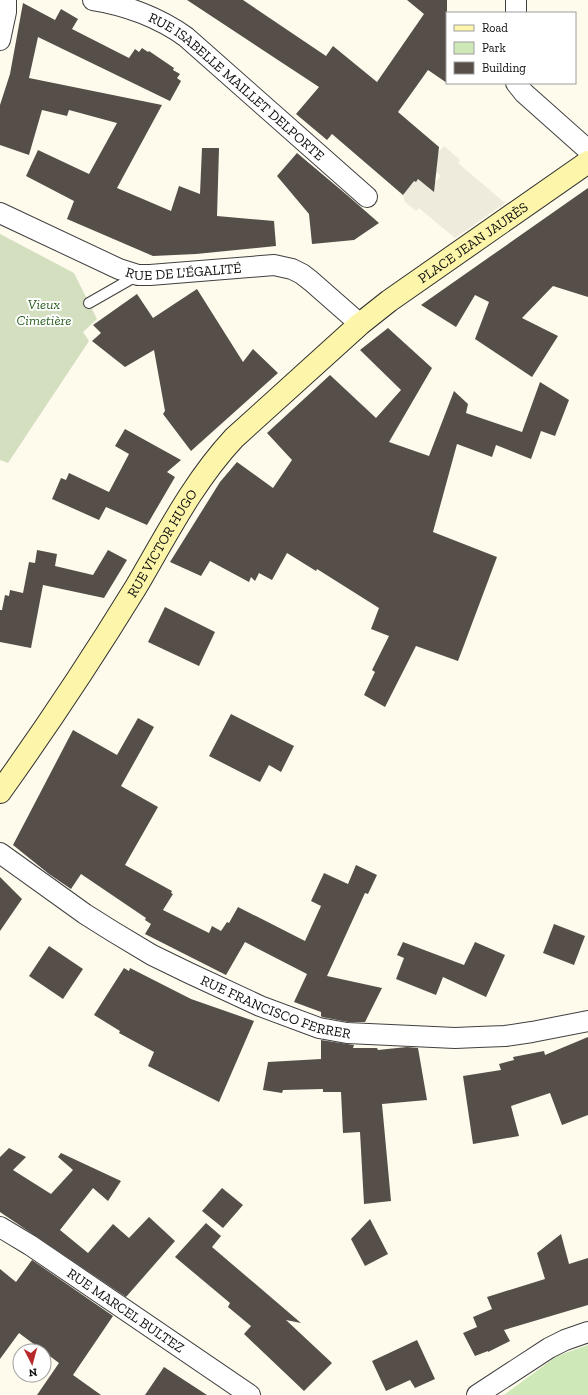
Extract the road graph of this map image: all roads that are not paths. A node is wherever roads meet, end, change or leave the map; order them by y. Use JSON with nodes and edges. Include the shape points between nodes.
{"nodes":[{"id":1,"x":6,"y":0,"type":"edge"},
{"id":2,"x":93,"y":0,"type":"edge"},
{"id":3,"x":516,"y":0,"type":"edge"},
{"id":4,"x":516,"y":12,"type":"edge"},
{"id":5,"x":0,"y":40,"type":"edge"},
{"id":6,"x":517,"y":84,"type":"edge"},
{"id":7,"x":588,"y":150,"type":"edge"},
{"id":8,"x":588,"y":162,"type":"edge"},
{"id":9,"x":367,"y":197,"type":"dead end"},
{"id":10,"x":0,"y":213,"type":"edge"},
{"id":11,"x":138,"y":275,"type":"junction"},
{"id":12,"x":89,"y":303,"type":"dead end"},
{"id":13,"x":360,"y":324,"type":"junction"},
{"id":14,"x":0,"y":792,"type":"edge"},
{"id":15,"x":0,"y":853,"type":"edge"},
{"id":16,"x":588,"y":1021,"type":"edge"},
{"id":17,"x":0,"y":1227,"type":"edge"},
{"id":18,"x":588,"y":1332,"type":"edge"},
{"id":19,"x":250,"y":1395,"type":"edge"},
{"id":20,"x":478,"y":1395,"type":"edge"}],
"edges":[{"from":1,"to":5,"type":"street"},
{"from":2,"to":9,"type":"street","name":"RUE ISABELLE MAILLET DELPORTE","via":[[144,14],[175,29]]},
{"from":3,"to":4,"type":"street"},
{"from":6,"to":7,"type":"street"},
{"from":8,"to":13,"type":"street","name":"PLACE JEAN JAURÈS","via":[[405,288]]},
{"from":10,"to":11,"type":"street","name":"RUE DE L'ÉGALITÉ","via":[[119,270]]},
{"from":11,"to":12,"type":"lane"},
{"from":11,"to":13,"type":"street","name":"RUE DE L'ÉGALITÉ","via":[[283,266],[311,280]]},
{"from":13,"to":14,"type":"street","name":"RUE VICTOR HUGO","via":[[234,438],[211,463],[88,663]]},
{"from":15,"to":16,"type":"street","name":"RUE FRANCISCO FERRER","via":[[85,914],[152,955],[260,1006],[319,1028],[353,1033],[455,1038],[504,1036]]},
{"from":17,"to":19,"type":"street","name":"RUE MARCEL BULTEZ"},
{"from":18,"to":20,"type":"street","via":[[549,1348]]}]}
